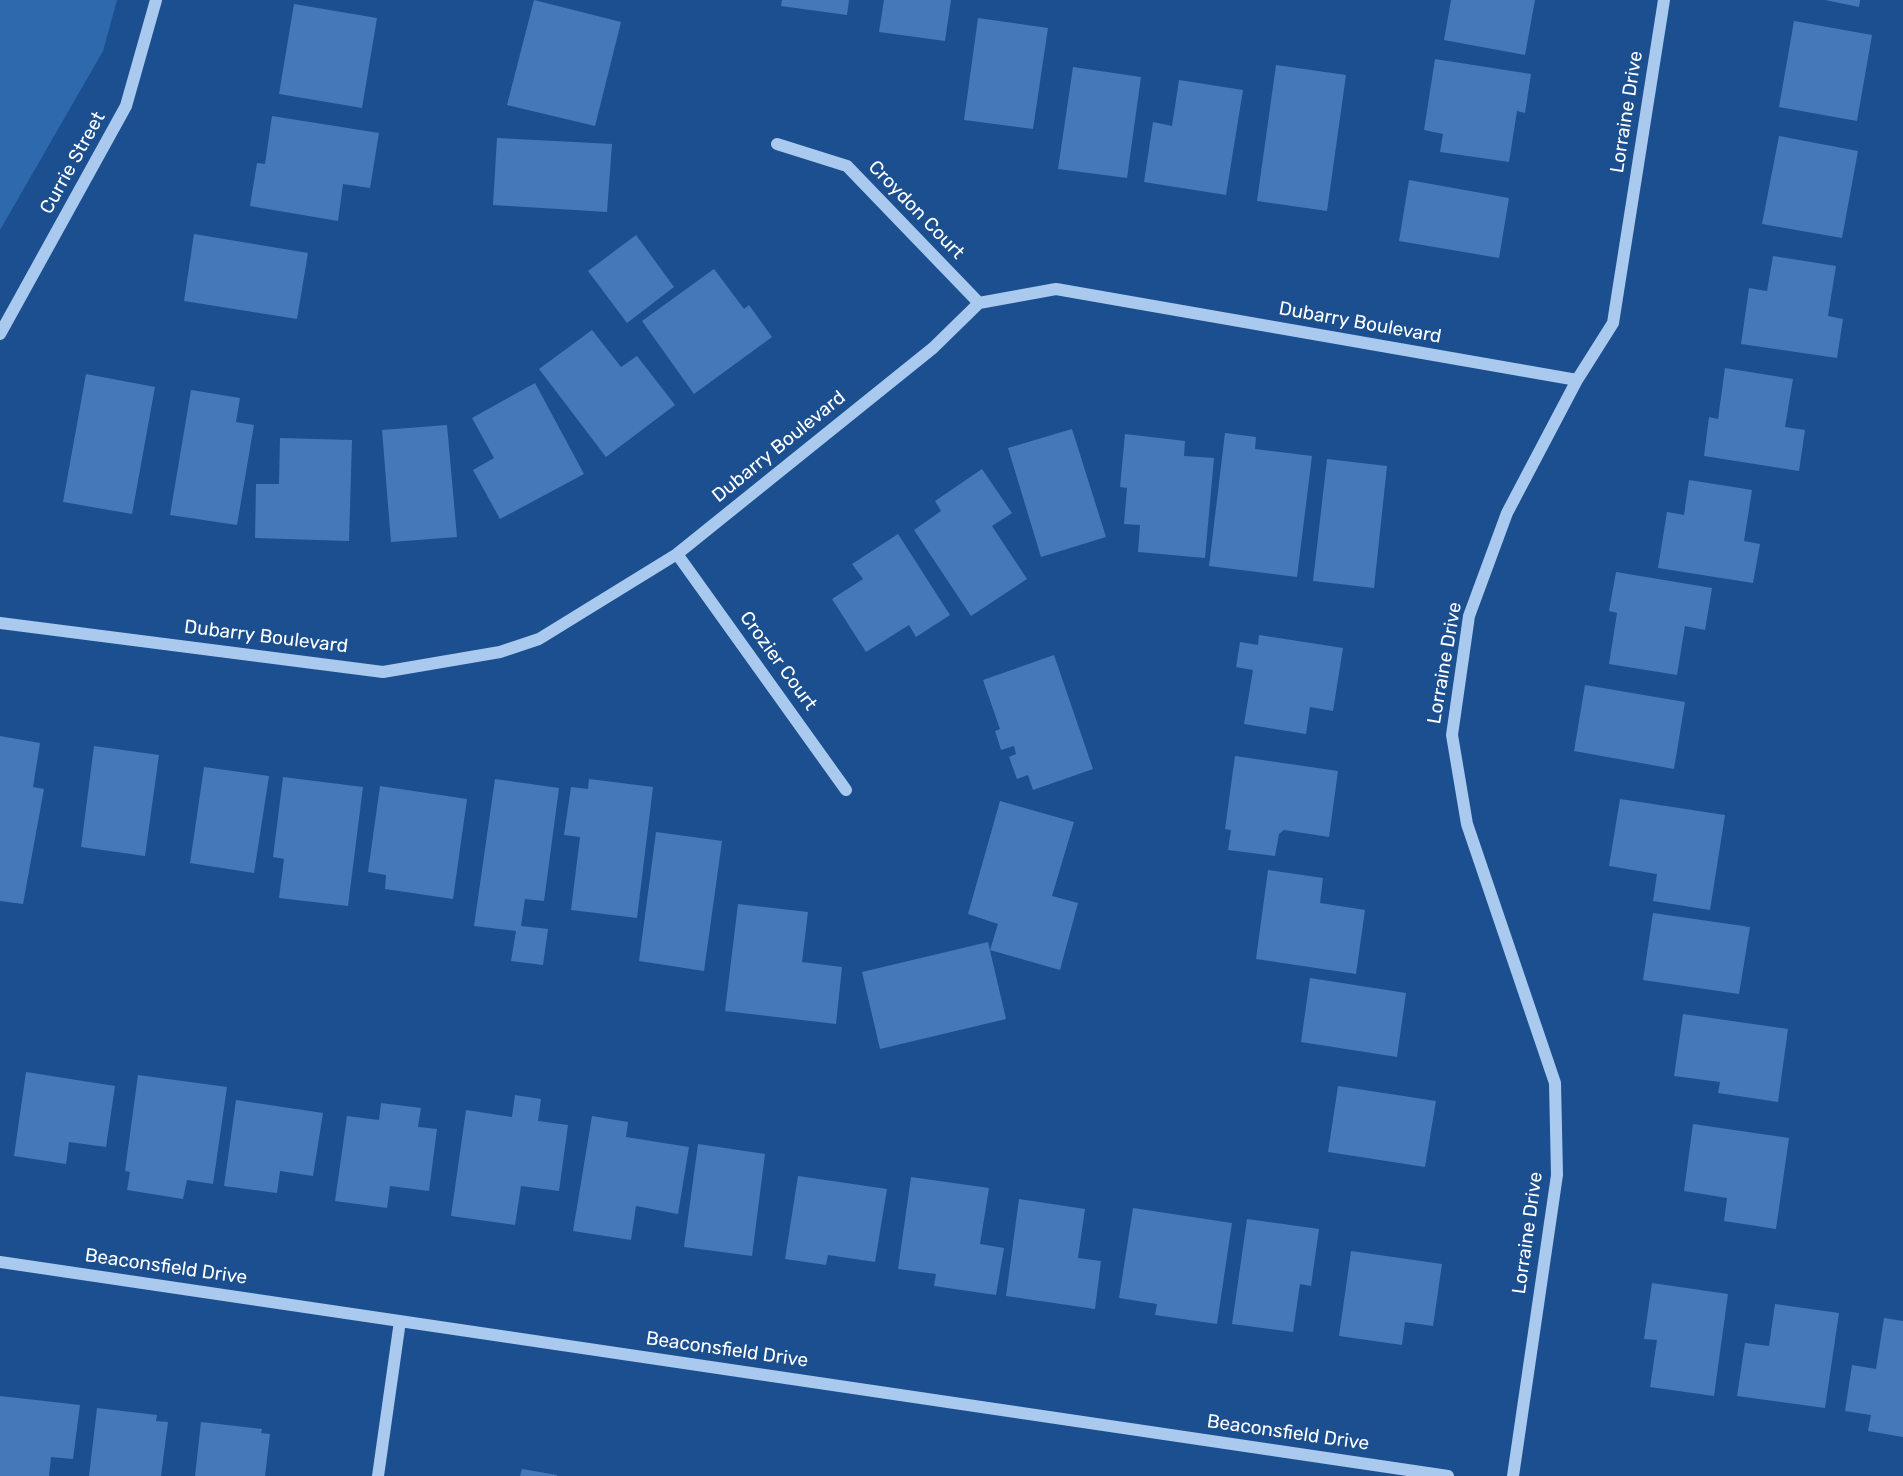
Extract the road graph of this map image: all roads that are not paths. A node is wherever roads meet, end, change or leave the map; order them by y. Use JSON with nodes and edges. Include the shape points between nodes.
{"nodes":[{"id":1,"x":156,"y":0,"type":"edge"},
{"id":2,"x":1664,"y":0,"type":"edge"},
{"id":3,"x":777,"y":144,"type":"dead end"},
{"id":4,"x":979,"y":303,"type":"junction"},
{"id":5,"x":0,"y":334,"type":"edge"},
{"id":6,"x":1577,"y":380,"type":"junction"},
{"id":7,"x":677,"y":554,"type":"junction"},
{"id":8,"x":0,"y":623,"type":"edge"},
{"id":9,"x":846,"y":790,"type":"dead end"},
{"id":10,"x":0,"y":1262,"type":"edge"},
{"id":11,"x":400,"y":1321,"type":"junction"},
{"id":12,"x":378,"y":1476,"type":"edge"},
{"id":13,"x":1448,"y":1476,"type":"edge"},
{"id":14,"x":1513,"y":1476,"type":"edge"}],
"edges":[{"from":1,"to":5,"type":"street","name":"Currie Street","via":[[126,106]]},
{"from":2,"to":6,"type":"street","name":"Lorraine Drive","via":[[1613,323]]},
{"from":3,"to":4,"type":"street","name":"Croydon Court","via":[[847,166]]},
{"from":4,"to":6,"type":"street","name":"Dubarry Boulevard","via":[[1056,289]]},
{"from":4,"to":7,"type":"street","name":"Dubarry Boulevard","via":[[933,348]]},
{"from":6,"to":14,"type":"street","name":"Lorraine Drive","via":[[1507,513],[1469,616],[1452,735],[1466,824],[1555,1083],[1557,1175]]},
{"from":7,"to":8,"type":"street","name":"Dubarry Boulevard","via":[[539,639],[500,652],[383,672]]},
{"from":7,"to":9,"type":"street","name":"Crozier Court"},
{"from":10,"to":11,"type":"street","name":"Beaconsfield Drive"},
{"from":11,"to":12,"type":"street"},
{"from":11,"to":13,"type":"street","name":"Beaconsfield Drive"}]}
